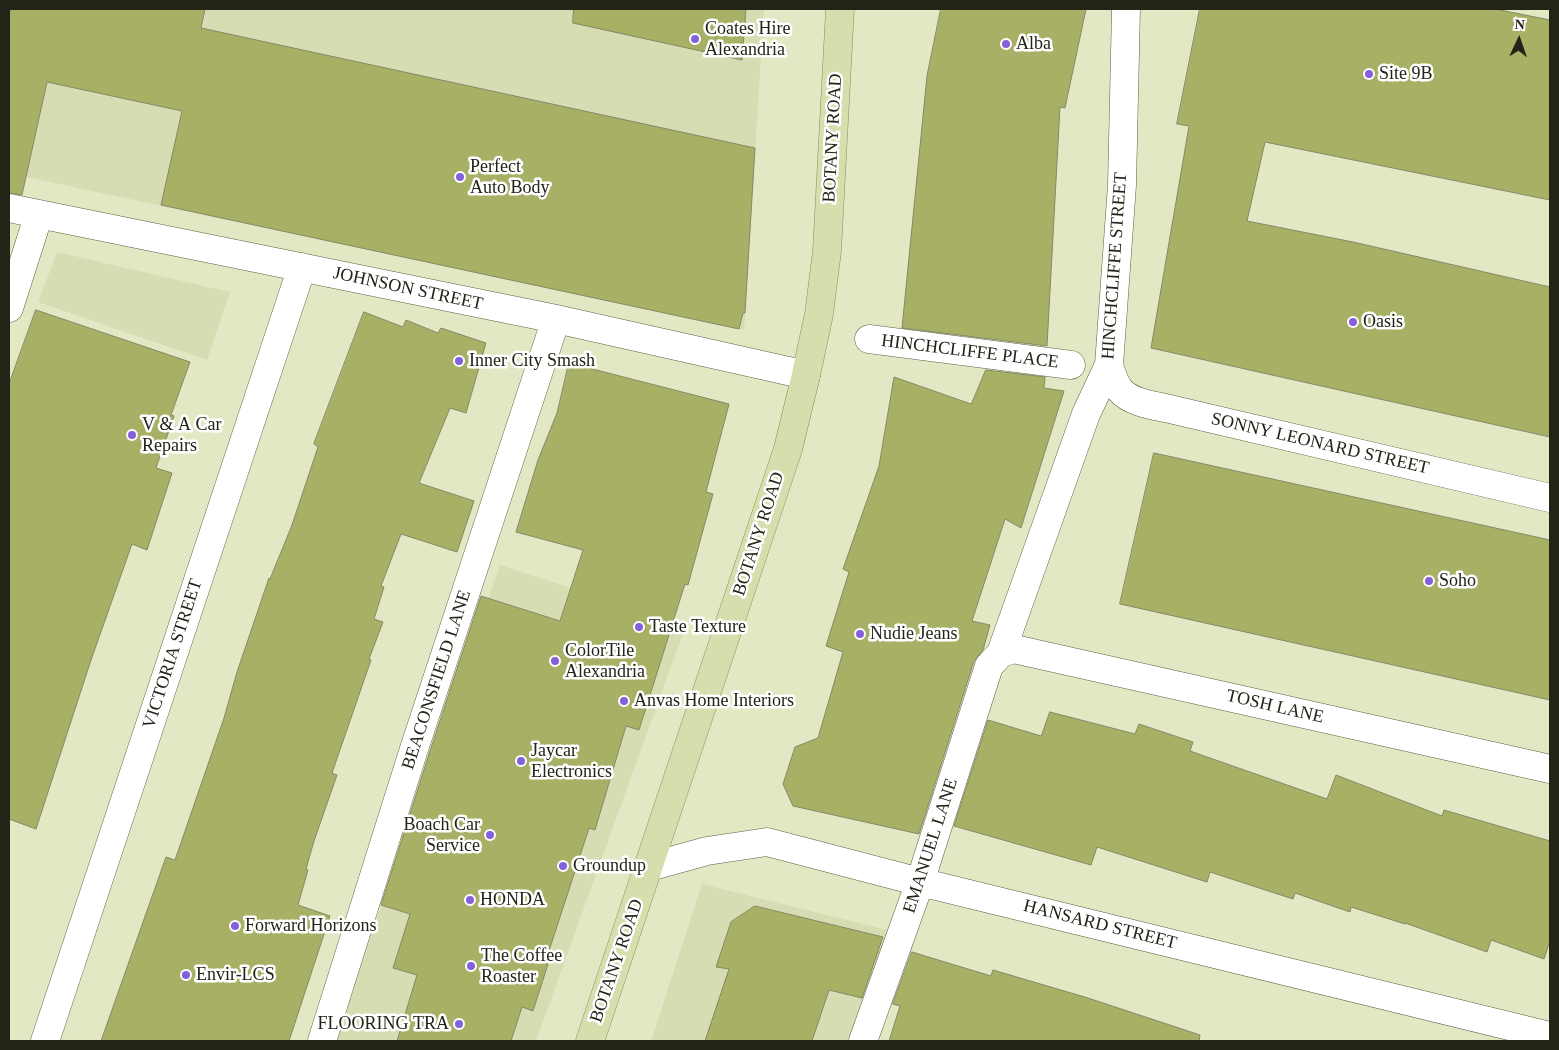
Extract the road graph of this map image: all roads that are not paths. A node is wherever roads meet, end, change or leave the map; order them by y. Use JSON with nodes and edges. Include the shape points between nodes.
{"nodes":[{"id":1,"x":840,"y":9,"type":"edge"},
{"id":2,"x":1126,"y":9,"type":"edge"},
{"id":3,"x":9,"y":208,"type":"edge"},
{"id":4,"x":39,"y":214,"type":"junction"},
{"id":5,"x":302,"y":267,"type":"junction"},
{"id":6,"x":9,"y":308,"type":"edge"},
{"id":7,"x":556,"y":319,"type":"junction"},
{"id":8,"x":869,"y":339,"type":"dead end"},
{"id":9,"x":1071,"y":365,"type":"dead end"},
{"id":10,"x":1109,"y":365,"type":"junction"},
{"id":11,"x":806,"y":375,"type":"junction"},
{"id":12,"x":1550,"y":498,"type":"edge"},
{"id":13,"x":1001,"y":653,"type":"junction"},
{"id":14,"x":1550,"y":769,"type":"edge"},
{"id":15,"x":649,"y":867,"type":"junction"},
{"id":16,"x":920,"y":882,"type":"junction"},
{"id":17,"x":1550,"y":1036,"type":"edge"},
{"id":18,"x":45,"y":1041,"type":"edge"},
{"id":19,"x":322,"y":1041,"type":"edge"},
{"id":20,"x":590,"y":1041,"type":"edge"},
{"id":21,"x":863,"y":1041,"type":"edge"}],
"edges":[{"from":1,"to":11,"type":"main road","name":"BOTANY ROAD","via":[[827,251]]},
{"from":2,"to":10,"type":"street","name":"HINCHCLIFFE STREET","via":[[1122,185]]},
{"from":3,"to":4,"type":"street","name":"JOHNSON STREET"},
{"from":4,"to":5,"type":"street","name":"JOHNSON STREET"},
{"from":4,"to":6,"type":"street"},
{"from":5,"to":7,"type":"street","name":"JOHNSON STREET"},
{"from":5,"to":18,"type":"street","name":"VICTORIA STREET"},
{"from":7,"to":11,"type":"street","name":"JOHNSON STREET"},
{"from":7,"to":19,"type":"street","name":"BEACONSFIELD LANE","via":[[414,749]]},
{"from":8,"to":9,"type":"street","name":"HINCHCLIFFE PLACE"},
{"from":10,"to":12,"type":"street","name":"SONNY LEONARD STREET","via":[[1121,391],[1138,401]]},
{"from":10,"to":13,"type":"street","name":"HINCHCLIFFE STREET","via":[[1086,414]]},
{"from":11,"to":15,"type":"main road","name":"BOTANY ROAD","via":[[785,458]]},
{"from":13,"to":14,"type":"street","name":"TOSH LANE","via":[[1014,649]]},
{"from":13,"to":16,"type":"street","name":"EMANUEL LANE","via":[[989,666]]},
{"from":15,"to":16,"type":"street","name":"HANSARD STREET","via":[[707,851],[767,842]]},
{"from":15,"to":20,"type":"main road","name":"BOTANY ROAD"},
{"from":16,"to":17,"type":"street","name":"HANSARD STREET"},
{"from":16,"to":21,"type":"street","name":"EMANUEL LANE"}]}
